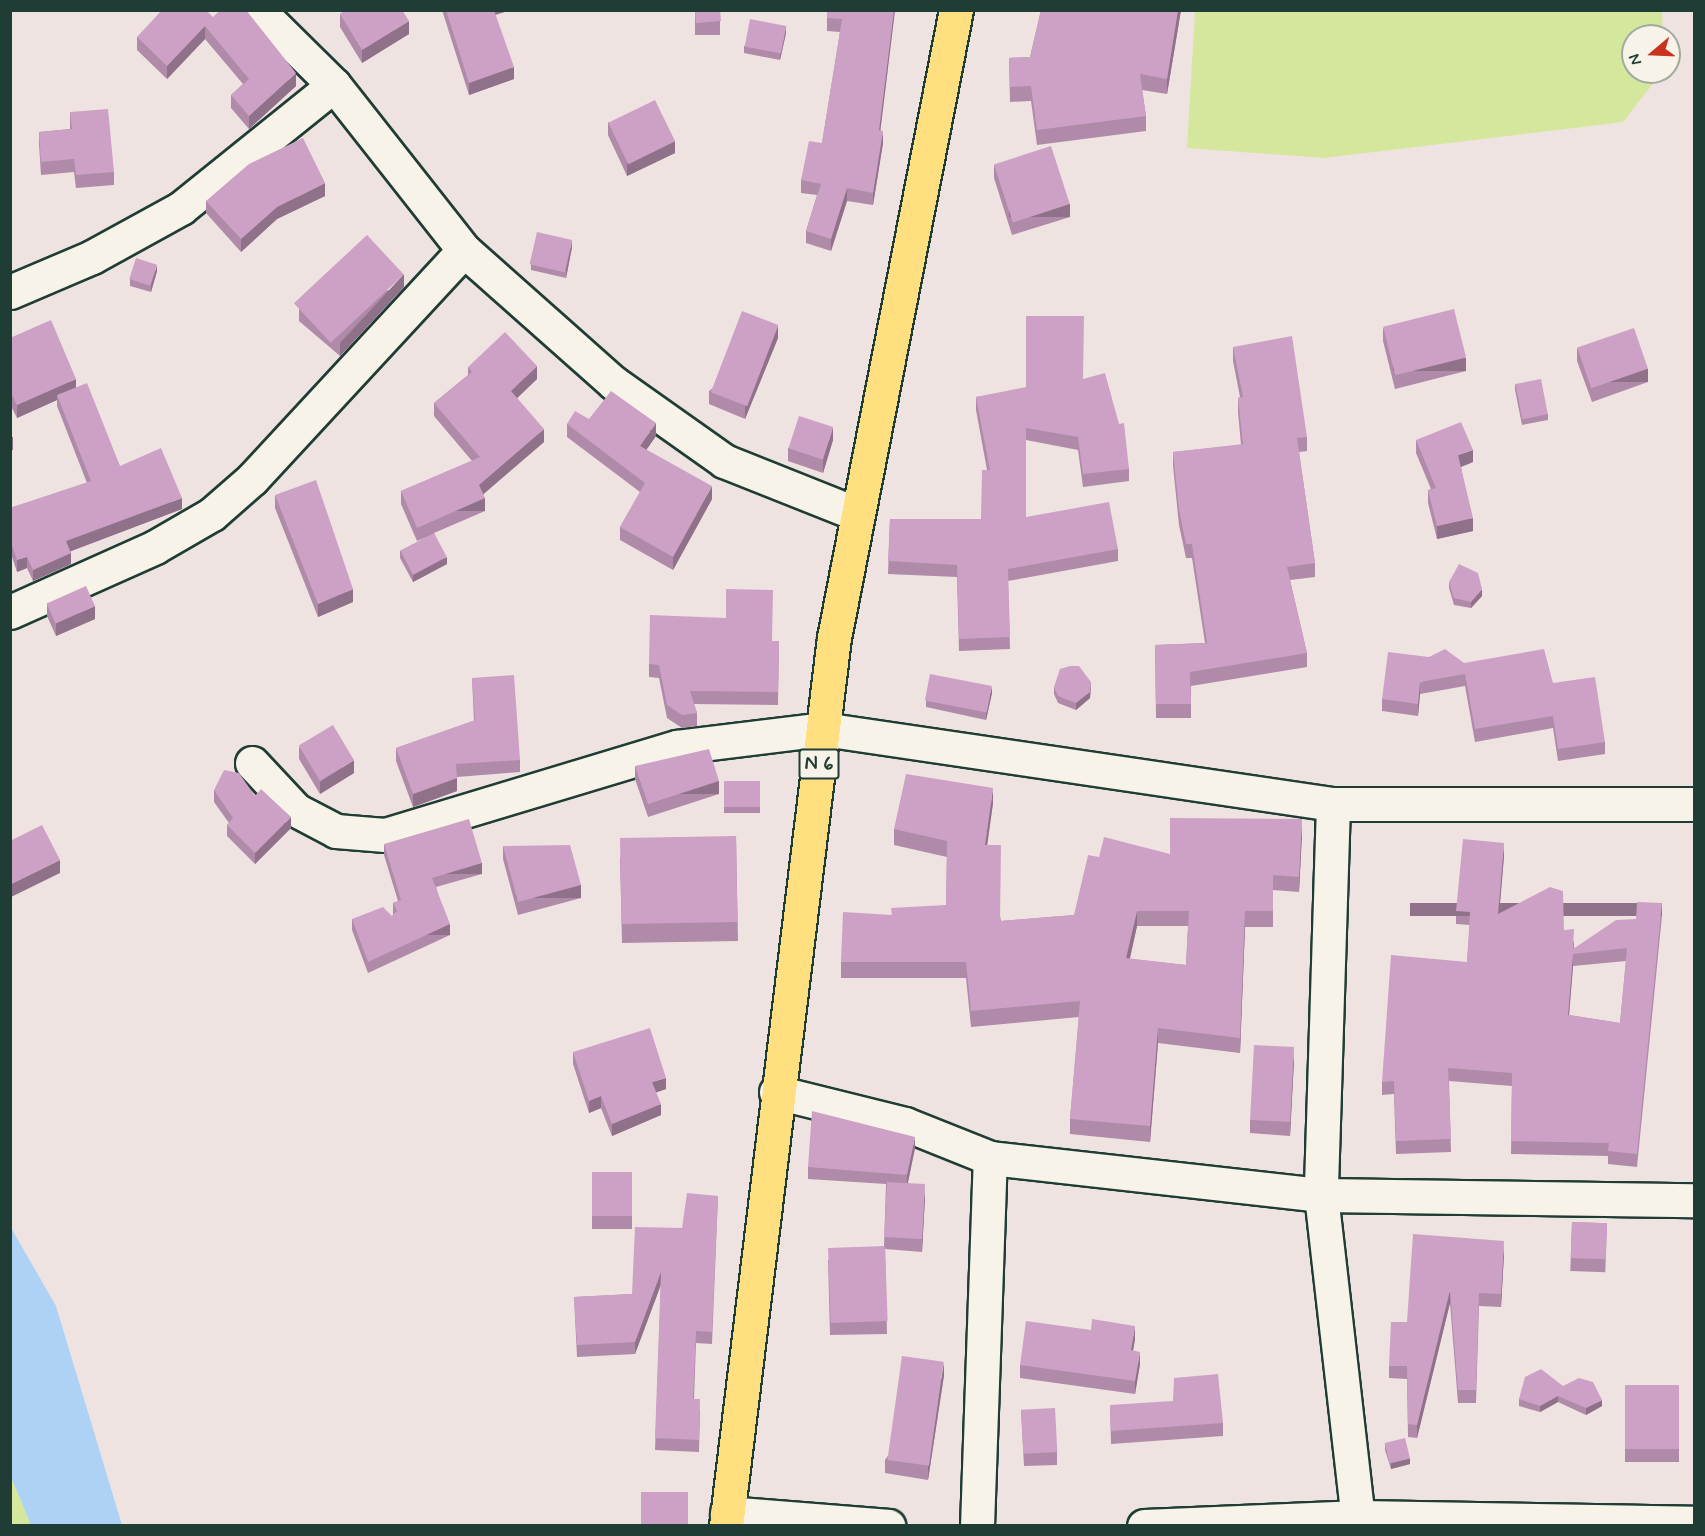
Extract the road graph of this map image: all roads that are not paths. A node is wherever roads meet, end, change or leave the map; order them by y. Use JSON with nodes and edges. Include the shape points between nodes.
{"nodes":[{"id":1,"x":258,"y":10,"type":"edge"},
{"id":2,"x":956,"y":10,"type":"edge"},
{"id":3,"x":334,"y":85,"type":"junction"},
{"id":4,"x":464,"y":250,"type":"junction"},
{"id":5,"x":10,"y":292,"type":"edge"},
{"id":6,"x":855,"y":513,"type":"junction"},
{"id":7,"x":10,"y":612,"type":"edge"},
{"id":8,"x":823,"y":729,"type":"junction"},
{"id":9,"x":252,"y":763,"type":"dead end"},
{"id":10,"x":1333,"y":804,"type":"junction"},
{"id":11,"x":1695,"y":804,"type":"edge"},
{"id":12,"x":776,"y":1092,"type":"junction"},
{"id":13,"x":990,"y":1158,"type":"junction"},
{"id":14,"x":1321,"y":1195,"type":"junction"},
{"id":15,"x":1695,"y":1200,"type":"edge"},
{"id":16,"x":726,"y":1519,"type":"edge"},
{"id":17,"x":1359,"y":1521,"type":"edge"},
{"id":18,"x":1695,"y":1522,"type":"edge"},
{"id":19,"x":888,"y":1526,"type":"edge"},
{"id":20,"x":977,"y":1526,"type":"edge"},
{"id":21,"x":1144,"y":1526,"type":"edge"}],
"edges":[{"from":1,"to":3,"type":"street"},
{"from":2,"to":6,"type":"main road","number":"N 6"},
{"from":3,"to":4,"type":"street"},
{"from":3,"to":5,"type":"street","via":[[181,208],[92,257]]},
{"from":4,"to":6,"type":"street","via":[[614,383],[724,461]]},
{"from":4,"to":7,"type":"street","via":[[252,479],[212,514],[155,547]]},
{"from":6,"to":8,"type":"main road","number":"N 6"},
{"from":8,"to":9,"type":"street","via":[[677,747],[386,835],[336,831],[296,810]]},
{"from":8,"to":10,"type":"street"},
{"from":8,"to":12,"type":"main road","number":"N 6"},
{"from":10,"to":11,"type":"street"},
{"from":10,"to":14,"type":"street"},
{"from":12,"to":13,"type":"street","via":[[905,1124]]},
{"from":12,"to":16,"type":"main road","number":"N 6"},
{"from":13,"to":14,"type":"street"},
{"from":13,"to":20,"type":"street"},
{"from":14,"to":15,"type":"street"},
{"from":14,"to":17,"type":"street"},
{"from":16,"to":19,"type":"street"},
{"from":17,"to":18,"type":"street"},
{"from":17,"to":21,"type":"street"}]}
